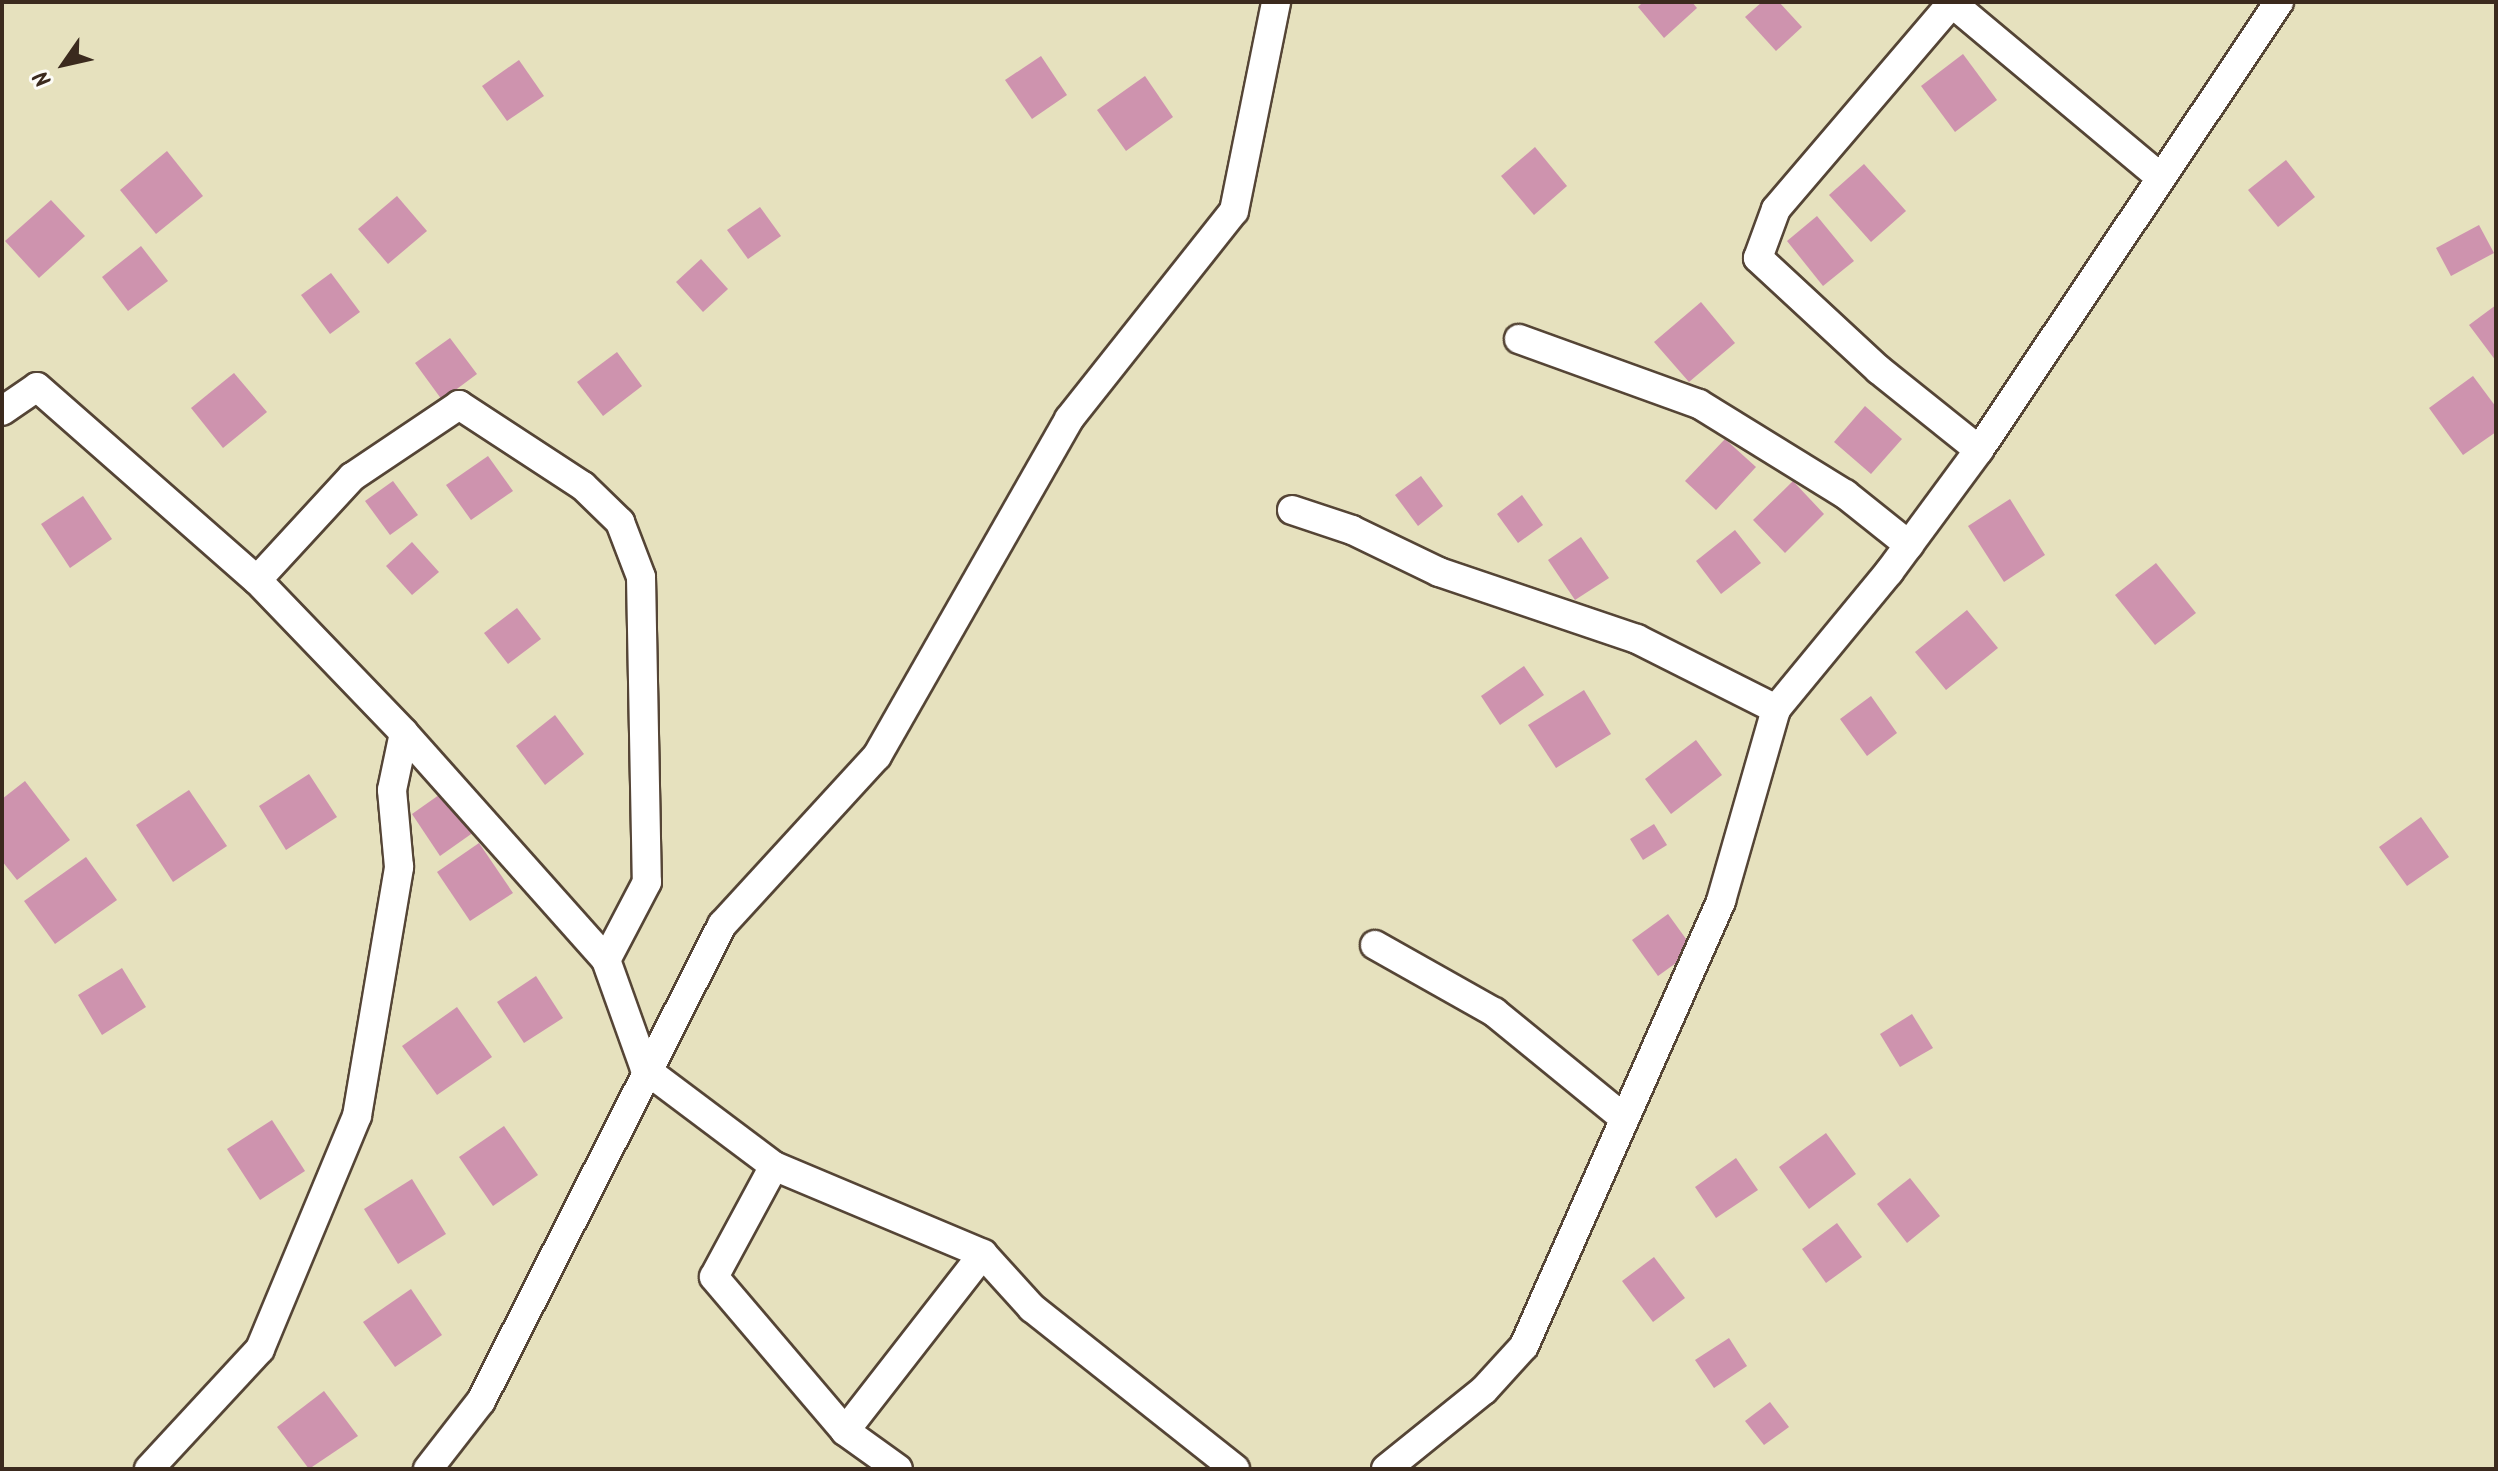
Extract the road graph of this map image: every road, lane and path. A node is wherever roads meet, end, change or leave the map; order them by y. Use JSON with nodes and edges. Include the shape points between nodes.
{"nodes":[{"id":1,"x":1276,"y":2,"type":"edge"},
{"id":2,"x":2279,"y":2,"type":"edge"},
{"id":3,"x":2159,"y":176,"type":"junction"},
{"id":4,"x":1519,"y":339,"type":"dead end"},
{"id":5,"x":2,"y":411,"type":"edge"},
{"id":6,"x":1979,"y":450,"type":"junction"},
{"id":7,"x":1292,"y":510,"type":"dead end"},
{"id":8,"x":1909,"y":545,"type":"junction"},
{"id":9,"x":257,"y":580,"type":"junction"},
{"id":10,"x":1776,"y":709,"type":"junction"},
{"id":11,"x":404,"y":733,"type":"junction"},
{"id":12,"x":1375,"y":945,"type":"dead end"},
{"id":13,"x":606,"y":960,"type":"junction"},
{"id":14,"x":645,"y":1069,"type":"junction"},
{"id":15,"x":1624,"y":1118,"type":"junction"},
{"id":16,"x":774,"y":1166,"type":"junction"},
{"id":17,"x":983,"y":1254,"type":"junction"},
{"id":18,"x":845,"y":1431,"type":"junction"},
{"id":19,"x":149,"y":1469,"type":"edge"},
{"id":20,"x":428,"y":1469,"type":"edge"},
{"id":21,"x":898,"y":1469,"type":"edge"},
{"id":22,"x":1235,"y":1469,"type":"edge"},
{"id":23,"x":1386,"y":1469,"type":"edge"}],
"edges":[{"from":1,"to":14,"type":"street","via":[[1234,211],[1069,419],[877,756],[722,925]]},
{"from":2,"to":3,"type":"street"},
{"from":3,"to":6,"type":"street"},
{"from":3,"to":6,"type":"street","via":[[1952,3],[1776,209],[1758,258],[1879,370]]},
{"from":4,"to":8,"type":"street","via":[[1699,404],[1845,494]]},
{"from":5,"to":9,"type":"street","via":[[37,387]]},
{"from":6,"to":8,"type":"street"},
{"from":7,"to":10,"type":"street","via":[[1352,530],[1439,572],[1637,639]]},
{"from":8,"to":10,"type":"street"},
{"from":9,"to":11,"type":"street"},
{"from":9,"to":13,"type":"street","via":[[352,477],[459,405],[583,486],[620,522],[641,577],[647,882]]},
{"from":10,"to":15,"type":"street","via":[[1721,901]]},
{"from":11,"to":13,"type":"street"},
{"from":11,"to":19,"type":"street","via":[[392,790],[399,867],[357,1116],[260,1349]]},
{"from":12,"to":15,"type":"street","via":[[1494,1012]]},
{"from":13,"to":14,"type":"street"},
{"from":14,"to":16,"type":"street"},
{"from":14,"to":20,"type":"street","via":[[481,1401]]},
{"from":15,"to":23,"type":"street","via":[[1524,1346],[1484,1390]]},
{"from":16,"to":17,"type":"street"},
{"from":16,"to":18,"type":"street","via":[[714,1277]]},
{"from":17,"to":18,"type":"street"},
{"from":17,"to":22,"type":"street","via":[[1032,1308]]},
{"from":18,"to":21,"type":"street"}]}
